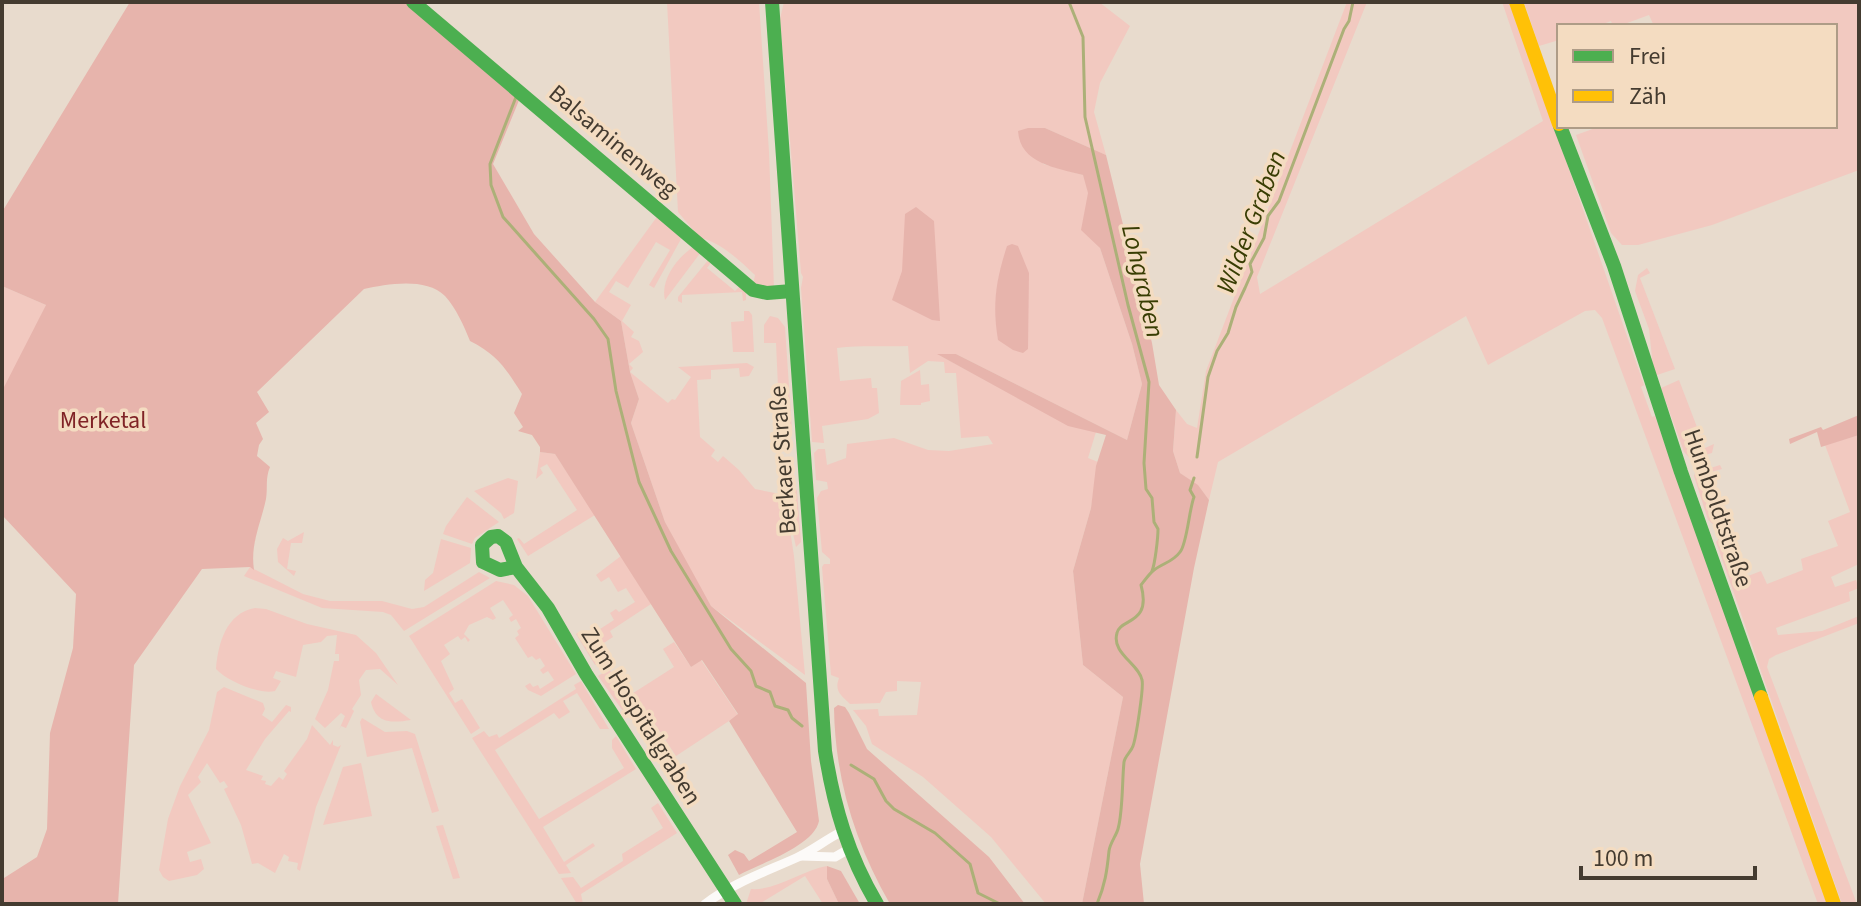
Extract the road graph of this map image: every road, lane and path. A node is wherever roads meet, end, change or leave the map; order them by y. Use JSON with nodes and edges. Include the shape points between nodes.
{"nodes":[{"id":1,"x":413,"y":2,"type":"edge"},
{"id":2,"x":772,"y":2,"type":"edge"},
{"id":3,"x":1516,"y":2,"type":"edge"},
{"id":4,"x":1557,"y":119,"type":"edge"},
{"id":5,"x":1560,"y":128,"type":"edge"},
{"id":6,"x":792,"y":291,"type":"junction"},
{"id":7,"x":516,"y":567,"type":"dead end"},
{"id":8,"x":841,"y":832,"type":"junction"},
{"id":9,"x":847,"y":850,"type":"junction"},
{"id":10,"x":801,"y":856,"type":"junction"},
{"id":11,"x":727,"y":890,"type":"junction"},
{"id":12,"x":705,"y":904,"type":"edge"},
{"id":13,"x":735,"y":904,"type":"edge"},
{"id":14,"x":877,"y":904,"type":"edge"},
{"id":15,"x":1834,"y":904,"type":"edge"}],
"edges":[{"from":1,"to":6,"type":"street","name":"Balsaminenweg","via":[[753,290]]},
{"from":2,"to":6,"type":"street","name":"Berkaer Straße"},
{"from":3,"to":4,"type":"street","name":"Humboldtstraße"},
{"from":5,"to":15,"type":"street","name":"Humboldtstraße","via":[[1619,279],[1681,472]]},
{"from":6,"to":8,"type":"street","name":"Berkaer Straße","via":[[825,751]]},
{"from":7,"to":11,"type":"street","name":"Zum Hospitalgraben","via":[[548,608]]},
{"from":8,"to":9,"type":"street","name":"Berkaer Straße"},
{"from":8,"to":10,"type":"street"},
{"from":9,"to":10,"type":"street","via":[[835,857]]},
{"from":9,"to":14,"type":"street","name":"Berkaer Straße"},
{"from":10,"to":11,"type":"street"},
{"from":11,"to":12,"type":"street"},
{"from":11,"to":13,"type":"street","name":"Zum Hospitalgraben"}]}
